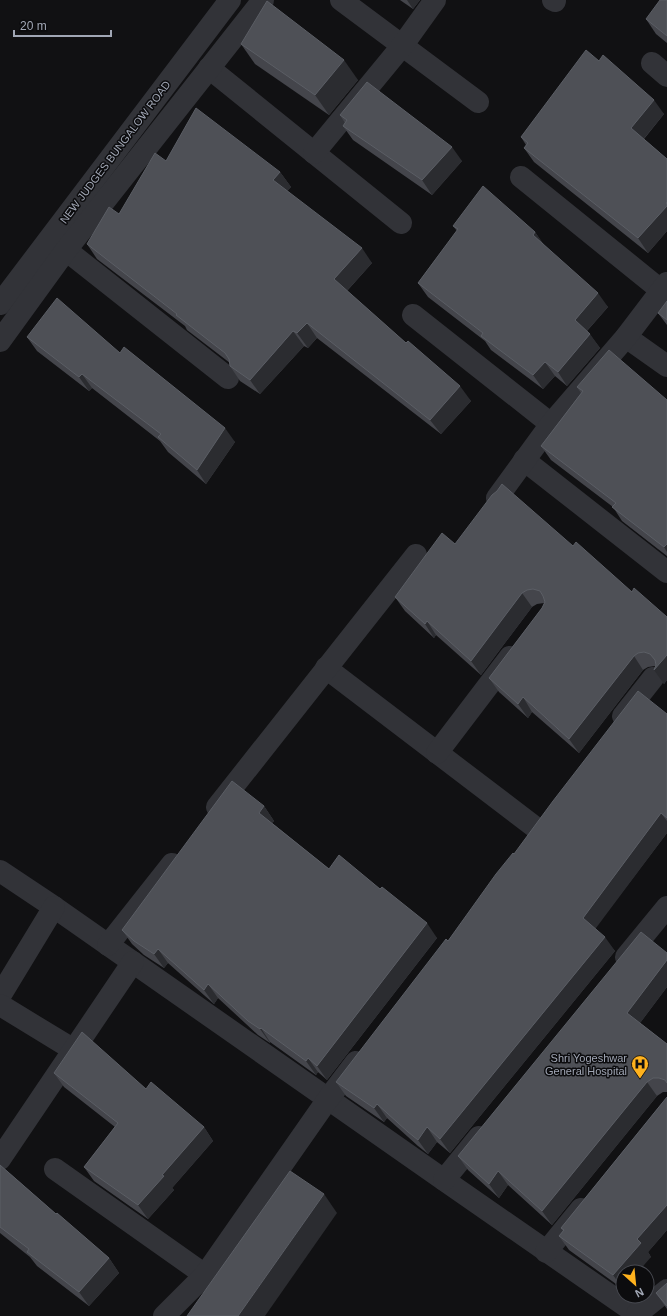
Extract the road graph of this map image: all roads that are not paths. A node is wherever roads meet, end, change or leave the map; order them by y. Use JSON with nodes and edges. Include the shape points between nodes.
{"nodes":[{"id":1,"x":230,"y":0,"type":"edge"},
{"id":2,"x":263,"y":0,"type":"edge"},
{"id":3,"x":341,"y":0,"type":"edge"},
{"id":4,"x":435,"y":0,"type":"edge"},
{"id":5,"x":402,"y":46,"type":"junction"},
{"id":6,"x":208,"y":68,"type":"junction"},
{"id":7,"x":478,"y":102,"type":"dead end"},
{"id":8,"x":314,"y":153,"type":"junction"},
{"id":9,"x":521,"y":177,"type":"dead end"},
{"id":10,"x":401,"y":223,"type":"dead end"},
{"id":11,"x":66,"y":250,"type":"junction"},
{"id":12,"x":664,"y":287,"type":"edge"},
{"id":13,"x":0,"y":304,"type":"edge"},
{"id":14,"x":413,"y":315,"type":"dead end"},
{"id":15,"x":626,"y":338,"type":"junction"},
{"id":16,"x":0,"y":341,"type":"edge"},
{"id":17,"x":667,"y":366,"type":"edge"},
{"id":18,"x":228,"y":378,"type":"edge"},
{"id":19,"x":551,"y":424,"type":"junction"},
{"id":20,"x":524,"y":460,"type":"junction"},
{"id":21,"x":497,"y":498,"type":"edge"},
{"id":22,"x":416,"y":555,"type":"dead end"},
{"id":23,"x":667,"y":572,"type":"edge"},
{"id":24,"x":523,"y":640,"type":"edge"},
{"id":25,"x":326,"y":668,"type":"junction"},
{"id":26,"x":652,"y":678,"type":"dead end"},
{"id":27,"x":609,"y":734,"type":"edge"},
{"id":28,"x":437,"y":752,"type":"junction"},
{"id":29,"x":204,"y":824,"type":"edge"},
{"id":30,"x":537,"y":828,"type":"edge"},
{"id":31,"x":184,"y":848,"type":"edge"},
{"id":32,"x":0,"y":871,"type":"edge"},
{"id":33,"x":54,"y":907,"type":"junction"},
{"id":34,"x":667,"y":907,"type":"edge"},
{"id":35,"x":108,"y":945,"type":"junction"},
{"id":36,"x":133,"y":962,"type":"junction"},
{"id":37,"x":612,"y":974,"type":"edge"},
{"id":38,"x":0,"y":996,"type":"edge"},
{"id":39,"x":0,"y":1005,"type":"edge"},
{"id":40,"x":368,"y":1047,"type":"edge"},
{"id":41,"x":74,"y":1050,"type":"junction"},
{"id":42,"x":328,"y":1100,"type":"junction"},
{"id":43,"x":491,"y":1122,"type":"edge"},
{"id":44,"x":0,"y":1160,"type":"edge"},
{"id":45,"x":55,"y":1169,"type":"dead end"},
{"id":46,"x":444,"y":1180,"type":"junction"},
{"id":47,"x":592,"y":1196,"type":"edge"},
{"id":48,"x":546,"y":1252,"type":"junction"},
{"id":49,"x":205,"y":1275,"type":"junction"},
{"id":50,"x":667,"y":1290,"type":"edge"},
{"id":51,"x":639,"y":1315,"type":"edge"},
{"id":52,"x":164,"y":1316,"type":"edge"}],
"edges":[{"from":1,"to":13,"type":"street","name":"NEW JUDGES BUNGALOW ROAD"},
{"from":2,"to":6,"type":"street"},
{"from":3,"to":5,"type":"street"},
{"from":4,"to":5,"type":"street"},
{"from":5,"to":7,"type":"street"},
{"from":5,"to":8,"type":"street"},
{"from":6,"to":8,"type":"street"},
{"from":6,"to":11,"type":"street"},
{"from":8,"to":10,"type":"street"},
{"from":9,"to":12,"type":"street"},
{"from":11,"to":16,"type":"street"},
{"from":11,"to":18,"type":"street"},
{"from":12,"to":15,"type":"street"},
{"from":14,"to":19,"type":"street"},
{"from":15,"to":17,"type":"street"},
{"from":15,"to":19,"type":"street"},
{"from":19,"to":20,"type":"street"},
{"from":20,"to":21,"type":"street"},
{"from":20,"to":23,"type":"street"},
{"from":22,"to":25,"type":"street"},
{"from":24,"to":28,"type":"street"},
{"from":25,"to":28,"type":"street"},
{"from":25,"to":29,"type":"street"},
{"from":26,"to":27,"type":"street"},
{"from":28,"to":30,"type":"street"},
{"from":31,"to":35,"type":"street"},
{"from":32,"to":33,"type":"street"},
{"from":33,"to":35,"type":"street"},
{"from":33,"to":38,"type":"street"},
{"from":34,"to":37,"type":"street"},
{"from":35,"to":36,"type":"street"},
{"from":36,"to":41,"type":"street"},
{"from":36,"to":42,"type":"street"},
{"from":39,"to":41,"type":"street"},
{"from":40,"to":42,"type":"street"},
{"from":41,"to":44,"type":"street"},
{"from":42,"to":46,"type":"street"},
{"from":42,"to":49,"type":"street"},
{"from":43,"to":46,"type":"street"},
{"from":45,"to":49,"type":"street"},
{"from":46,"to":48,"type":"street"},
{"from":47,"to":48,"type":"street"},
{"from":48,"to":51,"type":"street"},
{"from":49,"to":52,"type":"street"},
{"from":50,"to":51,"type":"street"}]}
